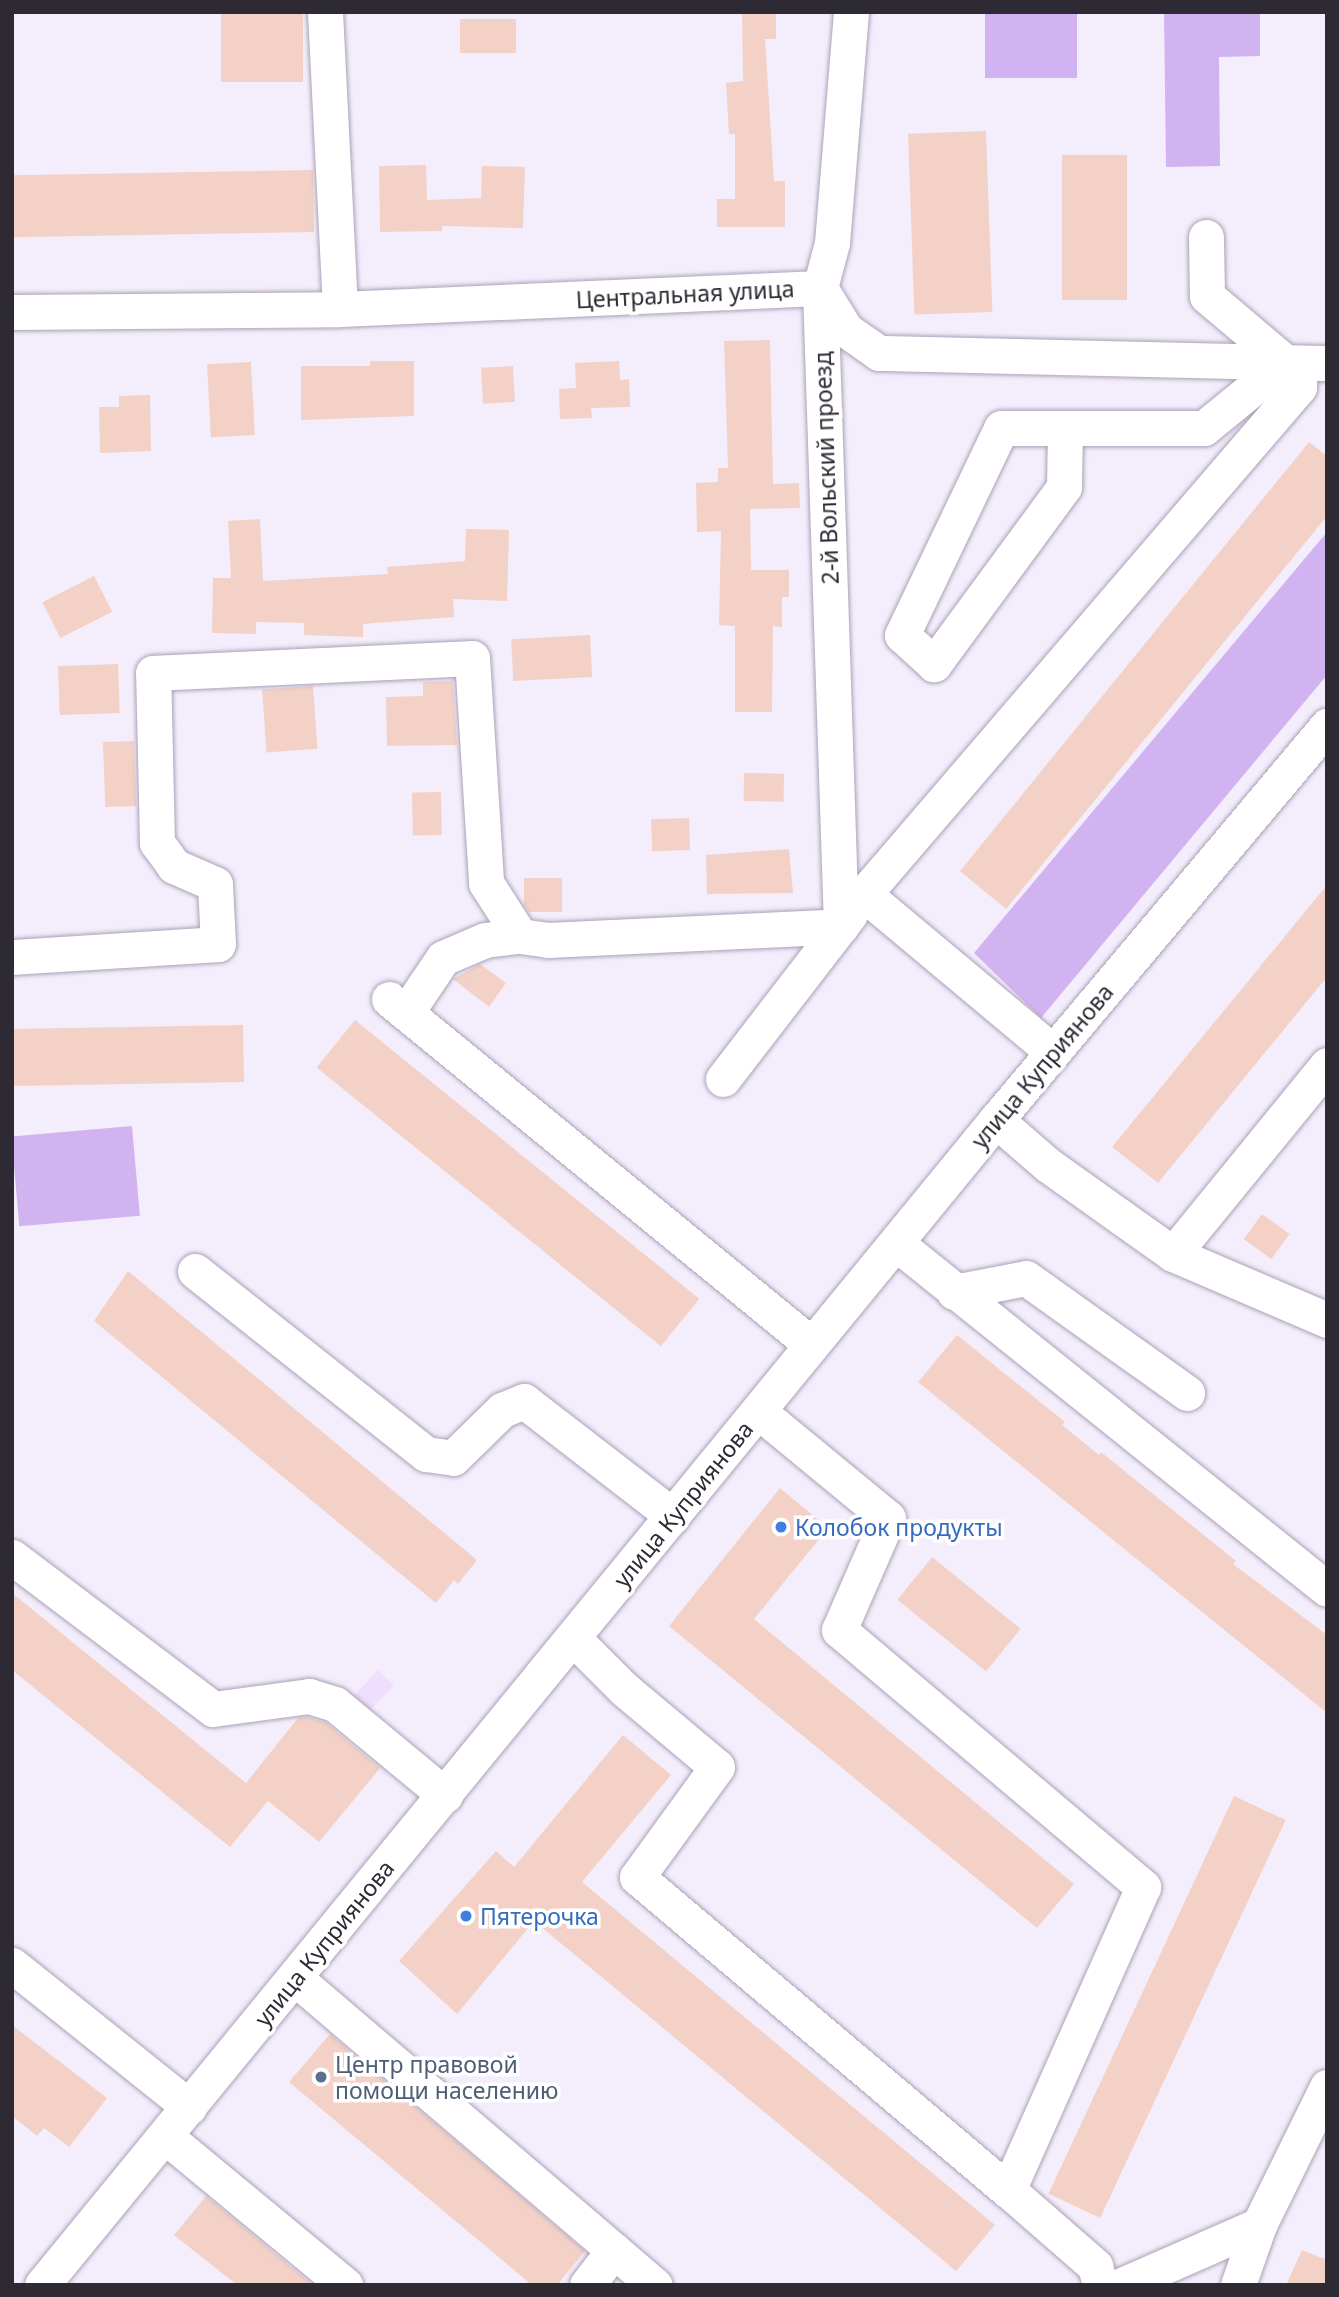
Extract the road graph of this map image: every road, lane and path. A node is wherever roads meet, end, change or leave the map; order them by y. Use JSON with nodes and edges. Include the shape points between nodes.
{"nodes":[{"id":1,"x":324,"y":12,"type":"edge"},
{"id":2,"x":851,"y":12,"type":"edge"},
{"id":3,"x":1206,"y":237,"type":"dead end"},
{"id":4,"x":820,"y":288,"type":"junction"},
{"id":5,"x":340,"y":309,"type":"junction"},
{"id":6,"x":12,"y":312,"type":"edge"},
{"id":7,"x":1304,"y":363,"type":"edge"},
{"id":8,"x":1065,"y":429,"type":"junction"},
{"id":9,"x":1327,"y":726,"type":"edge"},
{"id":10,"x":864,"y":894,"type":"junction"},
{"id":11,"x":841,"y":926,"type":"junction"},
{"id":12,"x":520,"y":936,"type":"junction"},
{"id":13,"x":12,"y":957,"type":"edge"},
{"id":14,"x":1053,"y":1052,"type":"junction"},
{"id":15,"x":1327,"y":1065,"type":"edge"},
{"id":16,"x":723,"y":1079,"type":"dead end"},
{"id":17,"x":996,"y":1120,"type":"junction"},
{"id":18,"x":897,"y":1244,"type":"junction"},
{"id":19,"x":1173,"y":1254,"type":"junction"},
{"id":20,"x":195,"y":1271,"type":"dead end"},
{"id":21,"x":954,"y":1292,"type":"junction"},
{"id":22,"x":1327,"y":1320,"type":"edge"},
{"id":23,"x":812,"y":1345,"type":"junction"},
{"id":24,"x":1187,"y":1393,"type":"dead end"},
{"id":25,"x":758,"y":1411,"type":"junction"},
{"id":26,"x":673,"y":1516,"type":"junction"},
{"id":27,"x":12,"y":1557,"type":"edge"},
{"id":28,"x":1327,"y":1589,"type":"edge"},
{"id":29,"x":573,"y":1638,"type":"junction"},
{"id":30,"x":445,"y":1795,"type":"junction"},
{"id":31,"x":12,"y":1965,"type":"edge"},
{"id":32,"x":296,"y":1978,"type":"junction"},
{"id":33,"x":1327,"y":2087,"type":"edge"},
{"id":34,"x":190,"y":2107,"type":"junction"},
{"id":35,"x":166,"y":2136,"type":"junction"},
{"id":36,"x":1008,"y":2190,"type":"junction"},
{"id":37,"x":1259,"y":2225,"type":"junction"},
{"id":38,"x":614,"y":2250,"type":"junction"},
{"id":39,"x":42,"y":2285,"type":"edge"},
{"id":40,"x":345,"y":2285,"type":"edge"},
{"id":41,"x":587,"y":2285,"type":"edge"},
{"id":42,"x":655,"y":2285,"type":"edge"},
{"id":43,"x":1100,"y":2285,"type":"edge"},
{"id":44,"x":1122,"y":2285,"type":"edge"},
{"id":45,"x":1238,"y":2285,"type":"edge"}],
"edges":[{"from":1,"to":5,"type":"street"},
{"from":2,"to":4,"type":"street","name":"2-й Вольский проезд","via":[[832,243]]},
{"from":3,"to":7,"type":"street","via":[[1207,296]]},
{"from":4,"to":5,"type":"street","name":"Центральная улица"},
{"from":4,"to":7,"type":"street","name":"Центральная улица","via":[[846,330],[879,353]]},
{"from":4,"to":11,"type":"street","name":"2-й Вольский проезд"},
{"from":5,"to":6,"type":"street","name":"Центральная улица"},
{"from":7,"to":8,"type":"street","via":[[1203,428]]},
{"from":7,"to":10,"type":"street","via":[[1299,387]]},
{"from":8,"to":8,"type":"street","via":[[1001,428],[902,635],[934,664],[1064,487]]},
{"from":9,"to":14,"type":"street","name":"улица Куприянова"},
{"from":10,"to":11,"type":"street"},
{"from":10,"to":14,"type":"street"},
{"from":11,"to":12,"type":"street","via":[[549,940]]},
{"from":11,"to":16,"type":"street"},
{"from":12,"to":13,"type":"street","via":[[486,883],[472,658],[153,673],[157,844],[174,866],[215,884],[218,944]]},
{"from":12,"to":23,"type":"street","via":[[485,940],[443,958],[397,1006]]},
{"from":14,"to":17,"type":"street","name":"улица Куприянова"},
{"from":15,"to":19,"type":"street"},
{"from":17,"to":18,"type":"street","name":"улица Куприянова"},
{"from":17,"to":19,"type":"street","via":[[1048,1165]]},
{"from":18,"to":21,"type":"street"},
{"from":18,"to":23,"type":"street","name":"улица Куприянова"},
{"from":19,"to":22,"type":"street"},
{"from":20,"to":26,"type":"street","via":[[426,1454],[453,1458],[502,1410],[524,1401]]},
{"from":21,"to":24,"type":"street","via":[[1026,1278]]},
{"from":21,"to":28,"type":"street"},
{"from":23,"to":25,"type":"street","name":"улица Куприянова"},
{"from":25,"to":26,"type":"street","name":"улица Куприянова"},
{"from":25,"to":36,"type":"street","via":[[888,1518],[839,1630],[1143,1887]]},
{"from":26,"to":29,"type":"street","name":"улица Куприянова"},
{"from":27,"to":30,"type":"street","via":[[214,1709],[309,1696],[335,1704]]},
{"from":29,"to":30,"type":"street","name":"улица Куприянова"},
{"from":29,"to":36,"type":"street","via":[[624,1689],[717,1767],[637,1877]]},
{"from":30,"to":32,"type":"street","name":"улица Куприянова"},
{"from":31,"to":34,"type":"street"},
{"from":32,"to":34,"type":"street","name":"улица Куприянова"},
{"from":32,"to":38,"type":"street"},
{"from":33,"to":37,"type":"street"},
{"from":34,"to":35,"type":"street","name":"улица Куприянова"},
{"from":35,"to":39,"type":"street","name":"улица Куприянова"},
{"from":35,"to":40,"type":"street"},
{"from":36,"to":43,"type":"street","via":[[1095,2266]]},
{"from":37,"to":44,"type":"street"},
{"from":37,"to":45,"type":"street"},
{"from":38,"to":41,"type":"street"},
{"from":38,"to":42,"type":"street"}]}
